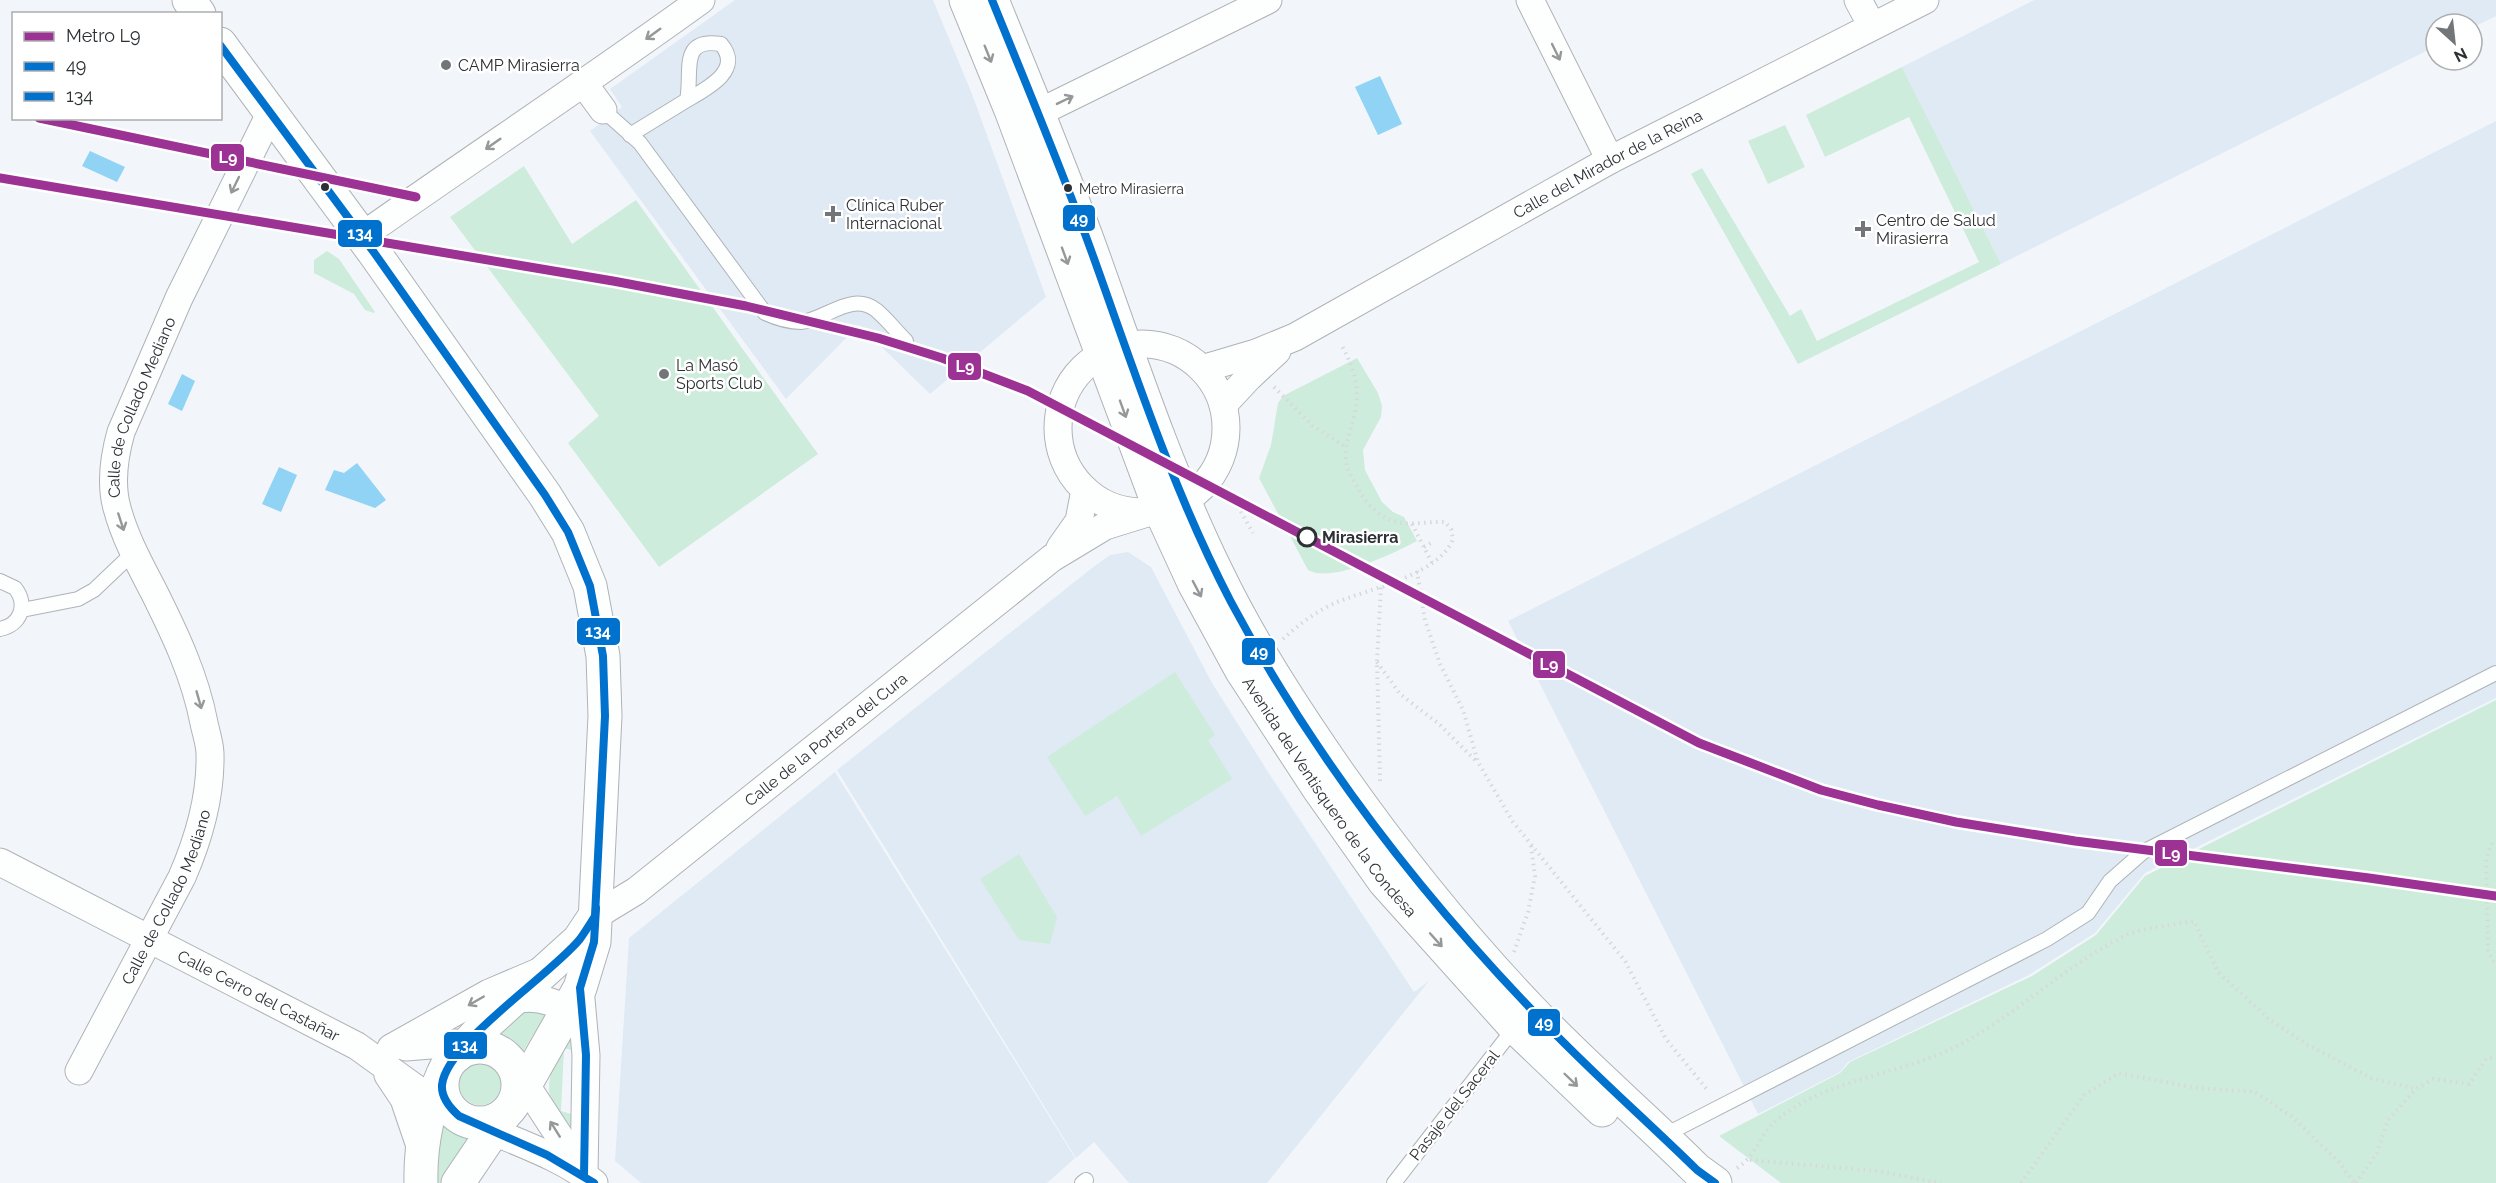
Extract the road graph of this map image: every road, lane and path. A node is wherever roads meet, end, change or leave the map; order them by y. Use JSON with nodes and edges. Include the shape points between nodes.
{"nodes":[{"id":1,"x":701,"y":0,"type":"edge"},
{"id":2,"x":966,"y":0,"type":"edge"},
{"id":3,"x":992,"y":0,"type":"edge"},
{"id":4,"x":1268,"y":0,"type":"edge"},
{"id":5,"x":1530,"y":0,"type":"edge"},
{"id":6,"x":1858,"y":0,"type":"edge"},
{"id":7,"x":1925,"y":0,"type":"edge"},
{"id":8,"x":1872,"y":26,"type":"junction"},
{"id":9,"x":222,"y":47,"type":"edge"},
{"id":10,"x":592,"y":96,"type":"junction"},
{"id":11,"x":687,"y":100,"type":"dead end"},
{"id":12,"x":1024,"y":111,"type":"junction"},
{"id":13,"x":270,"y":114,"type":"junction"},
{"id":14,"x":630,"y":135,"type":"junction"},
{"id":15,"x":1610,"y":160,"type":"junction"},
{"id":16,"x":367,"y":244,"type":"junction"},
{"id":17,"x":1294,"y":337,"type":"junction"},
{"id":18,"x":906,"y":341,"type":"dead end"},
{"id":19,"x":1342,"y":346,"type":"dead end"},
{"id":20,"x":1113,"y":350,"type":"junction"},
{"id":21,"x":1202,"y":369,"type":"junction"},
{"id":22,"x":1272,"y":385,"type":"dead end"},
{"id":23,"x":1223,"y":405,"type":"junction"},
{"id":24,"x":1347,"y":448,"type":"junction"},
{"id":25,"x":1085,"y":490,"type":"junction"},
{"id":26,"x":1236,"y":501,"type":"dead end"},
{"id":27,"x":1172,"y":505,"type":"junction"},
{"id":28,"x":1412,"y":524,"type":"junction"},
{"id":29,"x":1253,"y":533,"type":"dead end"},
{"id":30,"x":1431,"y":543,"type":"dead end"},
{"id":31,"x":1424,"y":547,"type":"junction"},
{"id":32,"x":134,"y":552,"type":"junction"},
{"id":33,"x":1052,"y":558,"type":"junction"},
{"id":34,"x":1432,"y":562,"type":"junction"},
{"id":35,"x":1418,"y":571,"type":"junction"},
{"id":36,"x":0,"y":581,"type":"edge"},
{"id":37,"x":1381,"y":587,"type":"junction"},
{"id":38,"x":22,"y":610,"type":"junction"},
{"id":39,"x":0,"y":629,"type":"edge"},
{"id":40,"x":1282,"y":639,"type":"dead end"},
{"id":41,"x":1377,"y":662,"type":"junction"},
{"id":42,"x":2496,"y":673,"type":"edge"},
{"id":43,"x":1478,"y":762,"type":"junction"},
{"id":44,"x":1380,"y":785,"type":"dead end"},
{"id":45,"x":2492,"y":843,"type":"dead end"},
{"id":46,"x":1531,"y":846,"type":"junction"},
{"id":47,"x":0,"y":862,"type":"edge"},
{"id":48,"x":595,"y":916,"type":"junction"},
{"id":49,"x":150,"y":938,"type":"junction"},
{"id":50,"x":1514,"y":952,"type":"dead end"},
{"id":51,"x":2496,"y":966,"type":"edge"},
{"id":52,"x":548,"y":968,"type":"junction"},
{"id":53,"x":512,"y":1001,"type":"junction"},
{"id":54,"x":577,"y":1009,"type":"junction"},
{"id":55,"x":1515,"y":1027,"type":"junction"},
{"id":56,"x":385,"y":1055,"type":"junction"},
{"id":57,"x":2496,"y":1058,"type":"edge"},
{"id":58,"x":79,"y":1071,"type":"dead end"},
{"id":59,"x":481,"y":1087,"type":"junction"},
{"id":60,"x":2416,"y":1089,"type":"junction"},
{"id":61,"x":1720,"y":1107,"type":"junction"},
{"id":62,"x":1663,"y":1136,"type":"junction"},
{"id":63,"x":533,"y":1149,"type":"junction"},
{"id":64,"x":1750,"y":1160,"type":"junction"},
{"id":65,"x":422,"y":1167,"type":"edge"},
{"id":66,"x":463,"y":1174,"type":"edge"},
{"id":67,"x":1724,"y":1177,"type":"edge"},
{"id":68,"x":589,"y":1179,"type":"edge"},
{"id":69,"x":1394,"y":1183,"type":"edge"},
{"id":70,"x":1679,"y":1183,"type":"edge"},
{"id":71,"x":1941,"y":1183,"type":"edge"},
{"id":72,"x":2021,"y":1183,"type":"edge"},
{"id":73,"x":2355,"y":1183,"type":"edge"}],
"edges":[{"from":1,"to":10,"type":"street","one_way":true},
{"from":2,"to":12,"type":"main road","name":"Avenida del Ventisquero de la Condesa","one_way":true},
{"from":3,"to":12,"type":"main road","name":"Avenida del Ventisquero de la Condesa"},
{"from":12,"to":4,"type":"street","one_way":true},
{"from":5,"to":15,"type":"street","one_way":true},
{"from":6,"to":8,"type":"street"},
{"from":7,"to":8,"type":"street","name":"Calle del Mirador de la Reina"},
{"from":8,"to":15,"type":"street","name":"Calle del Mirador de la Reina"},
{"from":9,"to":13,"type":"main road"},
{"from":10,"to":14,"type":"lane"},
{"from":10,"to":16,"type":"street","via":[[525,143],[453,183]]},
{"from":11,"to":14,"type":"lane"},
{"from":12,"to":20,"type":"main road","name":"Avenida del Ventisquero de la Condesa","via":[[1069,190]]},
{"from":13,"to":16,"type":"main road"},
{"from":13,"to":32,"type":"street","name":"Calle de Collado Mediano","one_way":true,"via":[[179,298],[118,442],[114,471],[117,507]]},
{"from":14,"to":18,"type":"lane","via":[[640,143],[765,313],[801,322],[836,308],[863,305],[876,310]]},
{"from":15,"to":17,"type":"street","name":"Calle del Mirador de la Reina"},
{"from":16,"to":48,"type":"main road","via":[[545,495],[568,532],[590,586],[603,656],[605,716]]},
{"from":17,"to":21,"type":"street","name":"Calle del Mirador de la Reina"},
{"from":17,"to":23,"type":"street","name":"Calle del Mirador de la Reina"},
{"from":19,"to":24,"type":"path","via":[[1358,394]]},
{"from":20,"to":21,"type":"street","via":[[1152,344],[1166,347]]},
{"from":20,"to":25,"type":"street","via":[[1086,365],[1073,380],[1058,417],[1063,457]]},
{"from":20,"to":27,"type":"main road","name":"Avenida del Ventisquero de la Condesa"},
{"from":21,"to":23,"type":"street"},
{"from":22,"to":24,"type":"path","via":[[1313,426]]},
{"from":23,"to":27,"type":"street","via":[[1226,432],[1219,459],[1205,482]]},
{"from":24,"to":28,"type":"path","via":[[1347,467],[1363,497],[1390,520]]},
{"from":25,"to":27,"type":"street","via":[[1112,506],[1143,511]]},
{"from":25,"to":33,"type":"street","name":"Calle de la Portera del Cura","via":[[1079,521]]},
{"from":26,"to":29,"type":"path"},
{"from":27,"to":33,"type":"street","name":"Calle de la Portera del Cura","via":[[1105,526]]},
{"from":27,"to":55,"type":"main road","name":"Avenida del Ventisquero de la Condesa","one_way":true,"via":[[1194,583],[1242,671],[1318,789],[1384,881]]},
{"from":27,"to":62,"type":"main road","name":"Avenida del Ventisquero de la Condesa","via":[[1216,572],[1263,658],[1383,837],[1463,935],[1533,1012]]},
{"from":28,"to":31,"type":"path"},
{"from":28,"to":34,"type":"path","via":[[1445,522],[1451,529],[1450,546]]},
{"from":30,"to":31,"type":"path"},
{"from":31,"to":34,"type":"path"},
{"from":32,"to":38,"type":"lane","via":[[94,590],[78,599]]},
{"from":32,"to":49,"type":"street","name":"Calle de Collado Mediano","one_way":true,"via":[[190,672],[210,753],[208,797],[195,846]]},
{"from":33,"to":48,"type":"street","name":"Calle de la Portera del Cura","via":[[636,891]]},
{"from":34,"to":35,"type":"path"},
{"from":35,"to":37,"type":"path"},
{"from":35,"to":43,"type":"path","via":[[1425,620],[1440,664],[1463,710]]},
{"from":36,"to":38,"type":"lane","via":[[20,594]]},
{"from":37,"to":40,"type":"path","via":[[1316,613]]},
{"from":37,"to":41,"type":"path"},
{"from":38,"to":39,"type":"lane","via":[[14,624]]},
{"from":41,"to":43,"type":"path","via":[[1400,694],[1439,724]]},
{"from":41,"to":44,"type":"path"},
{"from":42,"to":61,"type":"lane","via":[[2143,852],[2110,881],[2088,912],[2047,939]]},
{"from":43,"to":46,"type":"path"},
{"from":45,"to":51,"type":"path","via":[[2486,858],[2488,951]]},
{"from":46,"to":50,"type":"path","via":[[1535,876]]},
{"from":46,"to":61,"type":"path","via":[[1624,961],[1666,1039]]},
{"from":47,"to":49,"type":"street","name":"Calle Cerro del Castañar"},
{"from":48,"to":52,"type":"main road","via":[[579,940]]},
{"from":48,"to":54,"type":"main road","via":[[594,942]]},
{"from":49,"to":56,"type":"street","name":"Calle Cerro del Castañar","via":[[357,1046]]},
{"from":49,"to":58,"type":"street","name":"Calle de Collado Mediano"},
{"from":52,"to":53,"type":"main road"},
{"from":52,"to":56,"type":"street","one_way":true,"via":[[489,993]]},
{"from":53,"to":54,"type":"street","via":[[539,999]]},
{"from":53,"to":59,"type":"main road"},
{"from":54,"to":59,"type":"main road"},
{"from":54,"to":68,"type":"street","via":[[586,1055]]},
{"from":55,"to":69,"type":"lane","name":"Pasaje del Saceral"},
{"from":55,"to":70,"type":"main road","name":"Avenida del Ventisquero de la Condesa","one_way":true},
{"from":56,"to":59,"type":"street","name":"Calle Cerro del Castañar"},
{"from":56,"to":59,"type":"street","name":"Calle Cerro del Castañar"},
{"from":56,"to":65,"type":"street","via":[[404,1099]]},
{"from":57,"to":60,"type":"path","via":[[2487,1058],[2469,1084],[2433,1079]]},
{"from":59,"to":63,"type":"street","name":"Calle Cerro del Castañar"},
{"from":59,"to":65,"type":"main road"},
{"from":59,"to":66,"type":"main road"},
{"from":68,"to":59,"type":"street","name":"Calle Cerro del Castañar","one_way":true},
{"from":60,"to":64,"type":"path","via":[[2370,1078],[2269,1019],[2218,972],[2194,921],[2129,934],[2082,961],[1956,1047],[1844,1084],[1806,1101],[1775,1121]]},
{"from":60,"to":73,"type":"path","via":[[2388,1120],[2377,1153]]},
{"from":61,"to":62,"type":"lane"},
{"from":62,"to":67,"type":"main road","name":"Avenida del Ventisquero de la Condesa","via":[[1697,1170]]},
{"from":63,"to":66,"type":"street","via":[[494,1151]]},
{"from":63,"to":68,"type":"street","name":"Calle Cerro del Castañar"},
{"from":64,"to":67,"type":"path"},
{"from":64,"to":71,"type":"path","via":[[1876,1171]]},
{"from":72,"to":73,"type":"path","via":[[2084,1095],[2119,1073],[2196,1088],[2255,1092],[2291,1116]]}]}
